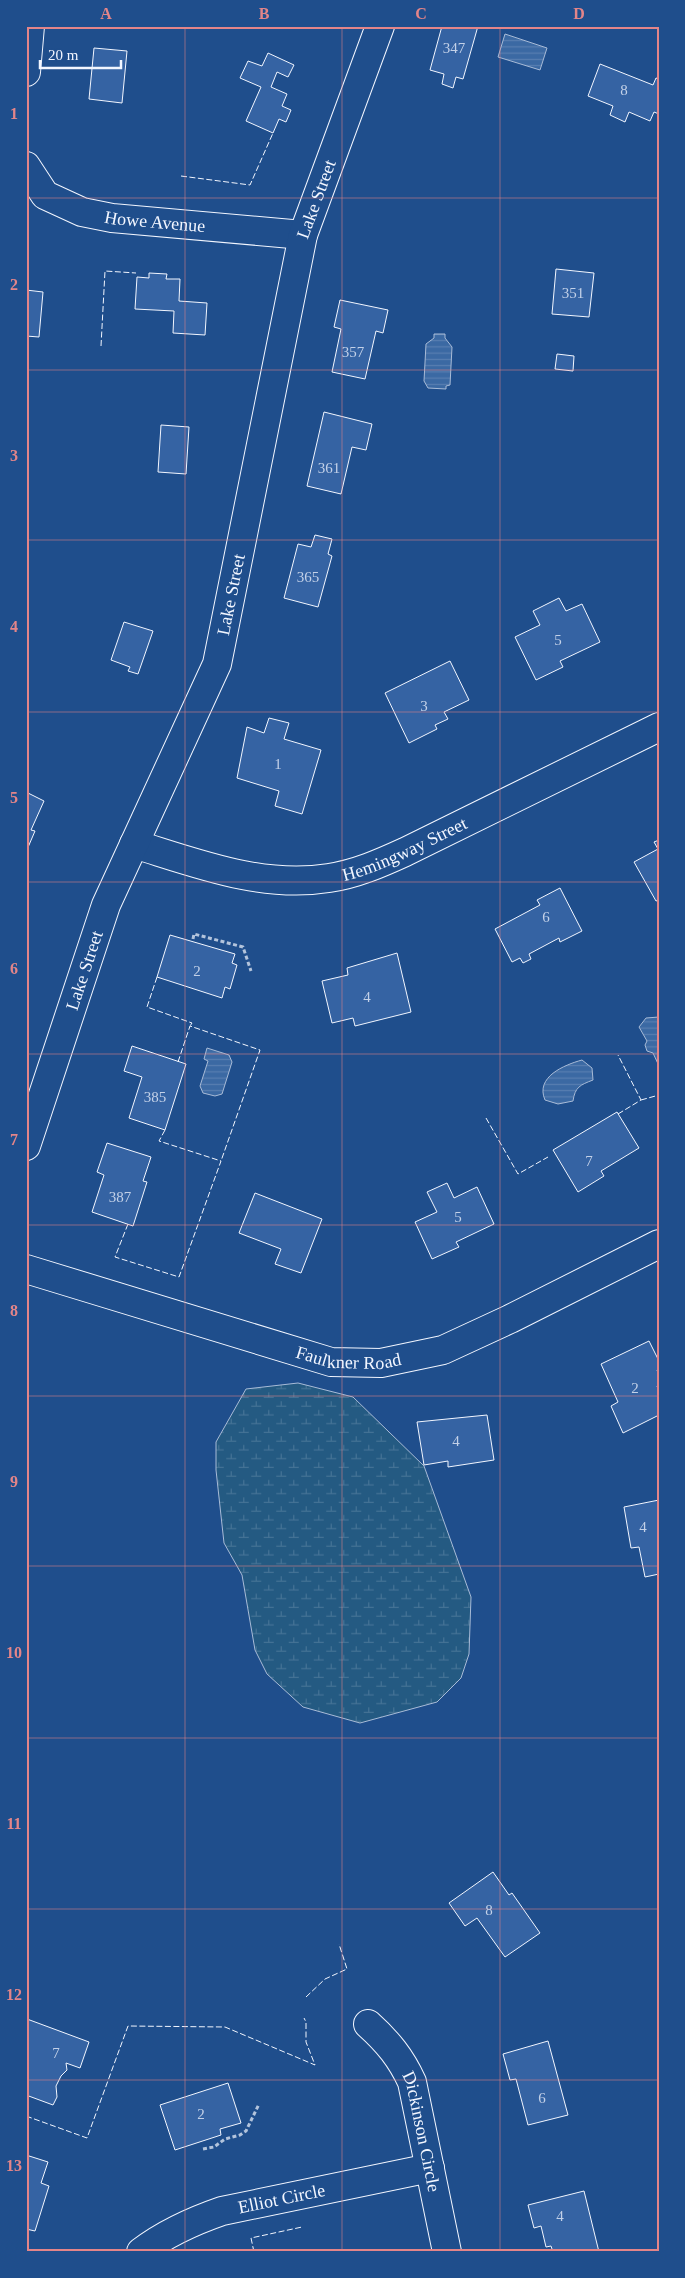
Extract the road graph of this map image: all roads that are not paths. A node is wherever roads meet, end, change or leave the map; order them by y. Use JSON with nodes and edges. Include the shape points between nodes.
{"nodes":[{"id":1,"x":30,"y":26,"type":"edge"},
{"id":2,"x":380,"y":26,"type":"edge"},
{"id":3,"x":26,"y":72,"type":"edge"},
{"id":4,"x":26,"y":166,"type":"edge"},
{"id":5,"x":303,"y":235,"type":"junction"},
{"id":6,"x":659,"y":727,"type":"edge"},
{"id":7,"x":134,"y":844,"type":"junction"},
{"id":8,"x":26,"y":1146,"type":"edge"},
{"id":9,"x":659,"y":1244,"type":"edge"},
{"id":10,"x":26,"y":1269,"type":"edge"},
{"id":11,"x":368,"y":2024,"type":"dead end"},
{"id":12,"x":430,"y":2168,"type":"junction"},
{"id":13,"x":141,"y":2252,"type":"edge"},
{"id":14,"x":447,"y":2252,"type":"edge"}],
"edges":[{"from":1,"to":3,"type":"street"},
{"from":2,"to":5,"type":"street","name":"Lake Street"},
{"from":4,"to":5,"type":"street","name":"Howe Avenue","via":[[46,195],[92,215]]},
{"from":5,"to":7,"type":"street","name":"Lake Street","via":[[217,664]]},
{"from":6,"to":7,"type":"street","name":"Hemingway Street","via":[[405,852],[366,869],[328,878],[287,880],[249,877]]},
{"from":7,"to":8,"type":"street","name":"Lake Street","via":[[106,905]]},
{"from":9,"to":10,"type":"street","name":"Faulkner Road","via":[[443,1350],[381,1363],[330,1362]]},
{"from":11,"to":12,"type":"street","name":"Dickinson Circle","via":[[404,2062],[412,2082]]},
{"from":12,"to":13,"type":"street","name":"Elliot Circle","via":[[222,2211],[180,2228]]},
{"from":12,"to":14,"type":"street","name":"Dickinson Circle"}]}
